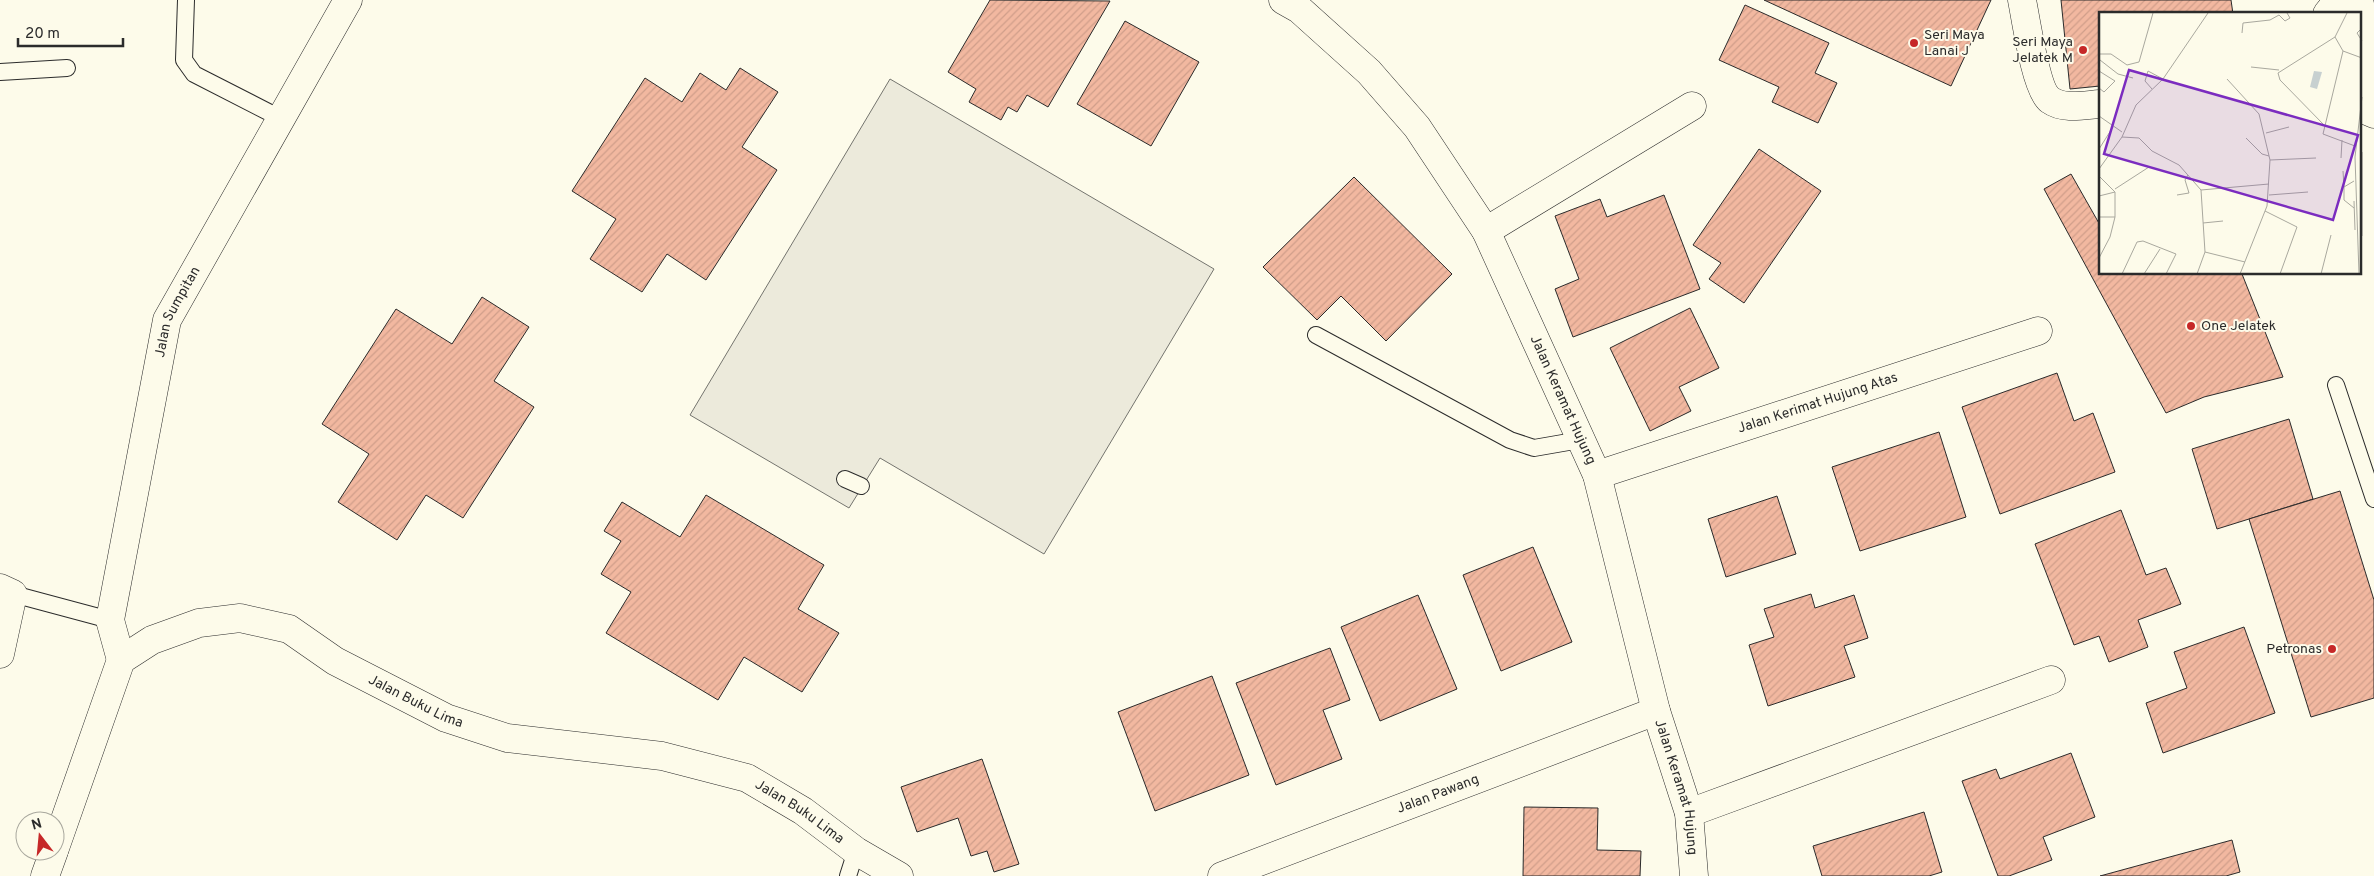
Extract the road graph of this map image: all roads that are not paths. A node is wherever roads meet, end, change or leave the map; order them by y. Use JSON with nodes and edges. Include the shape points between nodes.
{"nodes":[{"id":1,"x":186,"y":0,"type":"edge"},
{"id":2,"x":348,"y":0,"type":"edge"},
{"id":3,"x":1283,"y":0,"type":"edge"},
{"id":4,"x":2022,"y":0,"type":"edge"},
{"id":5,"x":2338,"y":0,"type":"edge"},
{"id":6,"x":2329,"y":12,"type":"edge"},
{"id":7,"x":2362,"y":13,"type":"edge"},
{"id":8,"x":2362,"y":38,"type":"edge"},
{"id":9,"x":2374,"y":67,"type":"edge"},
{"id":10,"x":67,"y":68,"type":"dead end"},
{"id":11,"x":0,"y":72,"type":"edge"},
{"id":12,"x":2374,"y":100,"type":"edge"},
{"id":13,"x":2099,"y":104,"type":"edge"},
{"id":14,"x":1692,"y":106,"type":"dead end"},
{"id":15,"x":2362,"y":109,"type":"edge"},
{"id":16,"x":2374,"y":114,"type":"edge"},
{"id":17,"x":282,"y":120,"type":"junction"},
{"id":18,"x":1486,"y":231,"type":"junction"},
{"id":19,"x":2038,"y":331,"type":"dead end"},
{"id":20,"x":1316,"y":335,"type":"dead end"},
{"id":21,"x":2336,"y":385,"type":"dead end"},
{"id":22,"x":1580,"y":440,"type":"junction"},
{"id":23,"x":1597,"y":475,"type":"junction"},
{"id":24,"x":845,"y":479,"type":"dead end"},
{"id":25,"x":861,"y":486,"type":"dead end"},
{"id":26,"x":2374,"y":499,"type":"edge"},
{"id":27,"x":7,"y":591,"type":"edge"},
{"id":28,"x":110,"y":620,"type":"junction"},
{"id":29,"x":0,"y":654,"type":"edge"},
{"id":30,"x":121,"y":660,"type":"junction"},
{"id":31,"x":2051,"y":680,"type":"dead end"},
{"id":32,"x":1656,"y":711,"type":"junction"},
{"id":33,"x":1688,"y":813,"type":"junction"},
{"id":34,"x":65,"y":821,"type":"edge"},
{"id":35,"x":856,"y":851,"type":"junction"},
{"id":36,"x":51,"y":861,"type":"edge"},
{"id":37,"x":45,"y":876,"type":"edge"},
{"id":38,"x":848,"y":876,"type":"edge"},
{"id":39,"x":899,"y":876,"type":"edge"},
{"id":40,"x":1222,"y":876,"type":"edge"},
{"id":41,"x":1694,"y":876,"type":"edge"}],
"edges":[{"from":1,"to":17,"type":"lane","via":[[184,60],[194,74]]},
{"from":2,"to":17,"type":"main road","name":"Jalan Sumpitan"},
{"from":3,"to":18,"type":"main road","name":"Jalan Keramat Hujung","via":[[1299,9],[1375,79],[1417,127]]},
{"from":4,"to":13,"type":"main road","via":[[2040,86],[2050,100],[2070,107]]},
{"from":5,"to":6,"type":"main road"},
{"from":7,"to":9,"type":"main road"},
{"from":8,"to":12,"type":"main road"},
{"from":10,"to":11,"type":"lane"},
{"from":14,"to":18,"type":"main road"},
{"from":15,"to":16,"type":"main road"},
{"from":17,"to":28,"type":"main road","name":"Jalan Sumpitan","via":[[167,320]]},
{"from":18,"to":22,"type":"main road","name":"Jalan Keramat Hujung"},
{"from":19,"to":23,"type":"main road","name":"Jalan Kerimat Hujung Atas"},
{"from":20,"to":22,"type":"lane","via":[[1510,440],[1534,448]]},
{"from":21,"to":26,"type":"lane"},
{"from":22,"to":23,"type":"main road","name":"Jalan Keramat Hujung"},
{"from":23,"to":32,"type":"main road","name":"Jalan Keramat Hujung"},
{"from":24,"to":25,"type":"lane"},
{"from":27,"to":28,"type":"lane"},
{"from":27,"to":29,"type":"main road"},
{"from":28,"to":30,"type":"main road","name":"Jalan Sumpitan"},
{"from":30,"to":34,"type":"main road"},
{"from":30,"to":35,"type":"main road","name":"Jalan Buku Lima","via":[[152,640],[199,623],[240,618],[289,629],[336,661],[446,718],[507,738],[662,756],[746,778],[803,811]]},
{"from":31,"to":33,"type":"main road"},
{"from":32,"to":33,"type":"main road","name":"Jalan Keramat Hujung"},
{"from":32,"to":40,"type":"main road","name":"Jalan Pawang"},
{"from":33,"to":41,"type":"main road","name":"Jalan Keramat Hujung"},
{"from":35,"to":38,"type":"lane"},
{"from":35,"to":39,"type":"main road","name":"Jalan Buku Lima"},
{"from":36,"to":37,"type":"main road"}]}
